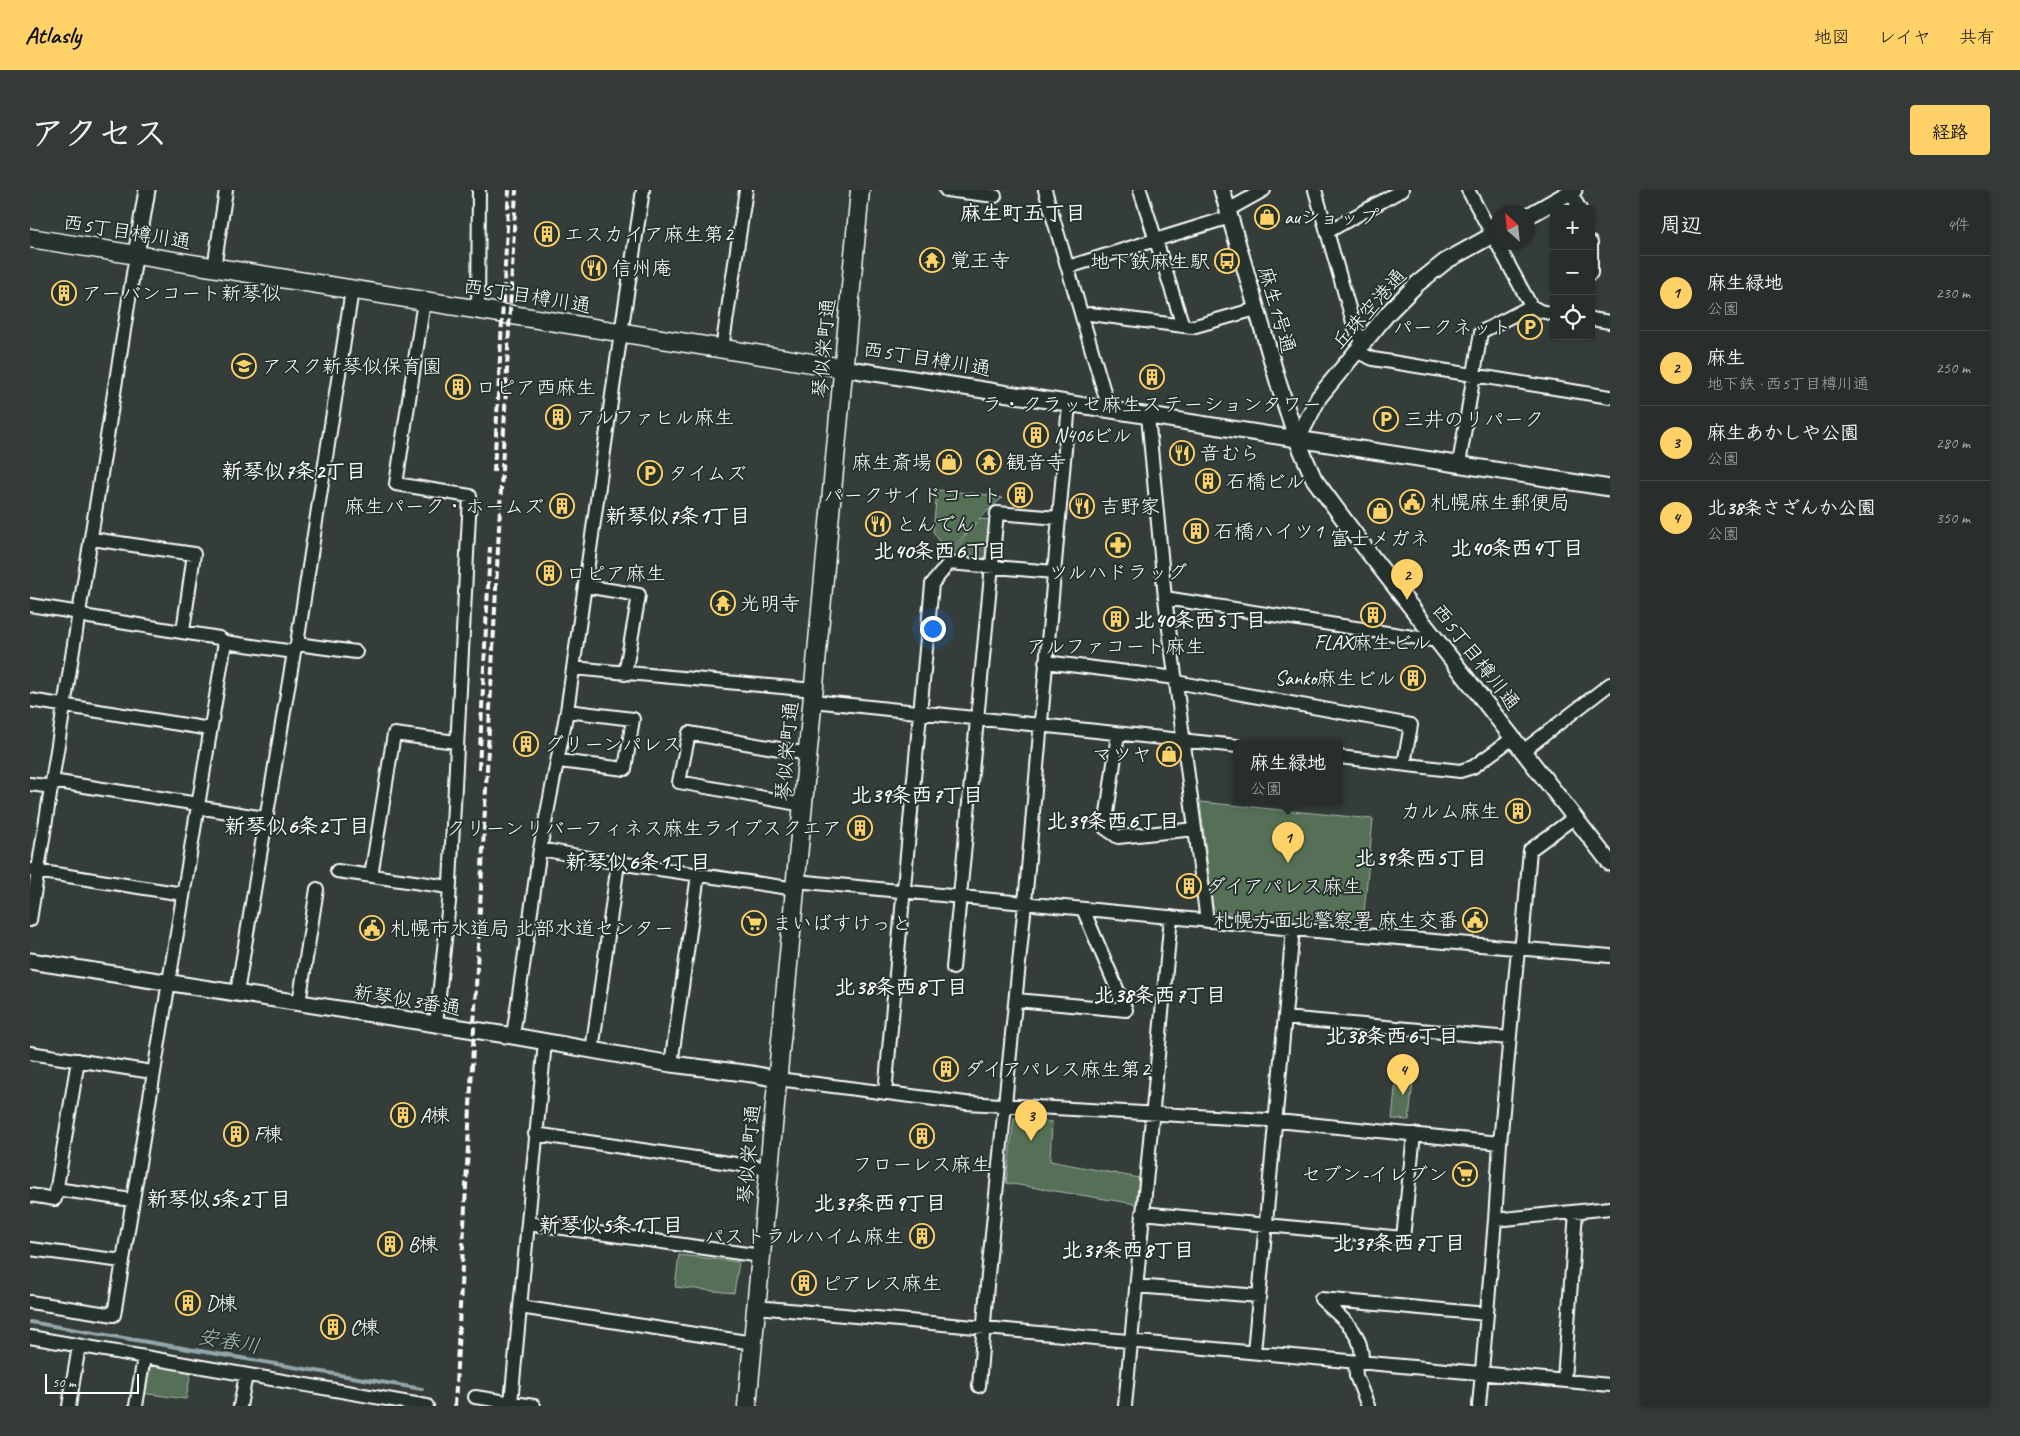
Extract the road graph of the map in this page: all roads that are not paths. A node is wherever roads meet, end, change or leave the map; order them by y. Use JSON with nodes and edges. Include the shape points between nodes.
{"nodes":[{"id":1,"x":147,"y":190,"type":"edge"},
{"id":2,"x":226,"y":190,"type":"edge"},
{"id":3,"x":479,"y":190,"type":"edge"},
{"id":4,"x":644,"y":190,"type":"edge"},
{"id":5,"x":746,"y":190,"type":"edge"},
{"id":6,"x":860,"y":190,"type":"edge"},
{"id":7,"x":946,"y":190,"type":"edge"},
{"id":8,"x":1045,"y":190,"type":"edge"},
{"id":9,"x":1140,"y":190,"type":"edge"},
{"id":10,"x":1222,"y":190,"type":"edge"},
{"id":11,"x":1264,"y":190,"type":"edge"},
{"id":12,"x":1315,"y":190,"type":"edge"},
{"id":13,"x":1402,"y":190,"type":"edge"},
{"id":14,"x":1468,"y":190,"type":"edge"},
{"id":15,"x":1572,"y":191,"type":"edge"},
{"id":16,"x":995,"y":196,"type":"dead end"},
{"id":17,"x":1578,"y":205,"type":"edge"},
{"id":18,"x":1535,"y":212,"type":"edge"},
{"id":19,"x":1229,"y":214,"type":"junction"},
{"id":20,"x":1490,"y":226,"type":"edge"},
{"id":21,"x":1328,"y":232,"type":"junction"},
{"id":22,"x":1490,"y":237,"type":"edge"},
{"id":23,"x":30,"y":238,"type":"edge"},
{"id":24,"x":1156,"y":240,"type":"junction"},
{"id":25,"x":1503,"y":250,"type":"edge"},
{"id":26,"x":136,"y":255,"type":"junction"},
{"id":27,"x":1068,"y":267,"type":"junction"},
{"id":28,"x":214,"y":268,"type":"junction"},
{"id":29,"x":352,"y":290,"type":"junction"},
{"id":30,"x":424,"y":301,"type":"junction"},
{"id":31,"x":1531,"y":306,"type":"junction"},
{"id":32,"x":1256,"y":309,"type":"junction"},
{"id":33,"x":478,"y":310,"type":"junction"},
{"id":34,"x":1550,"y":313,"type":"edge"},
{"id":35,"x":1082,"y":316,"type":"junction"},
{"id":36,"x":1595,"y":320,"type":"edge"},
{"id":37,"x":1610,"y":322,"type":"edge"},
{"id":38,"x":1184,"y":326,"type":"junction"},
{"id":39,"x":621,"y":332,"type":"junction"},
{"id":40,"x":1359,"y":347,"type":"junction"},
{"id":41,"x":722,"y":348,"type":"junction"},
{"id":42,"x":843,"y":368,"type":"junction"},
{"id":43,"x":1475,"y":375,"type":"junction"},
{"id":44,"x":1610,"y":397,"type":"edge"},
{"id":45,"x":1069,"y":404,"type":"junction"},
{"id":46,"x":1109,"y":409,"type":"junction"},
{"id":47,"x":1148,"y":416,"type":"junction"},
{"id":48,"x":1297,"y":440,"type":"junction"},
{"id":49,"x":1459,"y":464,"type":"junction"},
{"id":50,"x":1610,"y":488,"type":"edge"},
{"id":51,"x":1058,"y":518,"type":"junction"},
{"id":52,"x":92,"y":539,"type":"junction"},
{"id":53,"x":991,"y":566,"type":"junction"},
{"id":54,"x":1054,"y":572,"type":"junction"},
{"id":55,"x":585,"y":586,"type":"junction"},
{"id":56,"x":1165,"y":598,"type":"junction"},
{"id":57,"x":30,"y":605,"type":"edge"},
{"id":58,"x":80,"y":613,"type":"junction"},
{"id":59,"x":183,"y":631,"type":"junction"},
{"id":60,"x":1438,"y":641,"type":"junction"},
{"id":61,"x":225,"y":642,"type":"junction"},
{"id":62,"x":295,"y":648,"type":"junction"},
{"id":63,"x":356,"y":652,"type":"dead end"},
{"id":64,"x":1045,"y":662,"type":"junction"},
{"id":65,"x":574,"y":668,"type":"junction"},
{"id":66,"x":625,"y":674,"type":"junction"},
{"id":67,"x":1176,"y":680,"type":"junction"},
{"id":68,"x":1610,"y":684,"type":"edge"},
{"id":69,"x":814,"y":696,"type":"junction"},
{"id":70,"x":30,"y":700,"type":"edge"},
{"id":71,"x":65,"y":706,"type":"junction"},
{"id":72,"x":567,"y":711,"type":"junction"},
{"id":73,"x":921,"y":713,"type":"junction"},
{"id":74,"x":977,"y":719,"type":"junction"},
{"id":75,"x":1040,"y":725,"type":"junction"},
{"id":76,"x":210,"y":729,"type":"junction"},
{"id":77,"x":1118,"y":734,"type":"junction"},
{"id":78,"x":1513,"y":738,"type":"junction"},
{"id":79,"x":1184,"y":741,"type":"junction"},
{"id":80,"x":456,"y":742,"type":"junction"},
{"id":81,"x":1233,"y":746,"type":"edge"},
{"id":82,"x":1523,"y":751,"type":"junction"},
{"id":83,"x":808,"y":754,"type":"junction"},
{"id":84,"x":1343,"y":757,"type":"edge"},
{"id":85,"x":559,"y":761,"type":"junction"},
{"id":86,"x":1404,"y":764,"type":"junction"},
{"id":87,"x":30,"y":784,"type":"edge"},
{"id":88,"x":52,"y":784,"type":"junction"},
{"id":89,"x":804,"y":805,"type":"junction"},
{"id":90,"x":197,"y":806,"type":"junction"},
{"id":91,"x":1575,"y":817,"type":"junction"},
{"id":92,"x":265,"y":818,"type":"junction"},
{"id":93,"x":1195,"y":829,"type":"junction"},
{"id":94,"x":540,"y":849,"type":"junction"},
{"id":95,"x":618,"y":863,"type":"junction"},
{"id":96,"x":1610,"y":863,"type":"edge"},
{"id":97,"x":34,"y":870,"type":"edge"},
{"id":98,"x":337,"y":871,"type":"dead end"},
{"id":99,"x":698,"y":875,"type":"junction"},
{"id":100,"x":371,"y":876,"type":"junction"},
{"id":101,"x":796,"y":885,"type":"junction"},
{"id":102,"x":449,"y":887,"type":"junction"},
{"id":103,"x":317,"y":889,"type":"dead end"},
{"id":104,"x":903,"y":891,"type":"junction"},
{"id":105,"x":183,"y":894,"type":"junction"},
{"id":106,"x":960,"y":897,"type":"junction"},
{"id":107,"x":1025,"y":903,"type":"junction"},
{"id":108,"x":1083,"y":909,"type":"junction"},
{"id":109,"x":1171,"y":917,"type":"junction"},
{"id":110,"x":30,"y":920,"type":"edge"},
{"id":111,"x":1208,"y":920,"type":"junction"},
{"id":112,"x":1293,"y":929,"type":"junction"},
{"id":113,"x":1518,"y":949,"type":"junction"},
{"id":114,"x":1610,"y":956,"type":"edge"},
{"id":115,"x":30,"y":961,"type":"edge"},
{"id":116,"x":953,"y":968,"type":"dead end"},
{"id":117,"x":169,"y":982,"type":"junction"},
{"id":118,"x":237,"y":993,"type":"junction"},
{"id":119,"x":1016,"y":1000,"type":"junction"},
{"id":120,"x":299,"y":1003,"type":"junction"},
{"id":121,"x":1285,"y":1018,"type":"junction"},
{"id":122,"x":436,"y":1024,"type":"junction"},
{"id":123,"x":513,"y":1036,"type":"junction"},
{"id":124,"x":1509,"y":1038,"type":"junction"},
{"id":125,"x":545,"y":1042,"type":"junction"},
{"id":126,"x":592,"y":1051,"type":"junction"},
{"id":127,"x":30,"y":1053,"type":"edge"},
{"id":128,"x":78,"y":1060,"type":"junction"},
{"id":129,"x":670,"y":1064,"type":"junction"},
{"id":130,"x":152,"y":1072,"type":"junction"},
{"id":131,"x":778,"y":1079,"type":"junction"},
{"id":132,"x":885,"y":1093,"type":"junction"},
{"id":133,"x":1005,"y":1105,"type":"junction"},
{"id":134,"x":1152,"y":1114,"type":"junction"},
{"id":135,"x":1274,"y":1121,"type":"junction"},
{"id":136,"x":536,"y":1134,"type":"junction"},
{"id":137,"x":1414,"y":1134,"type":"junction"},
{"id":138,"x":1500,"y":1143,"type":"junction"},
{"id":139,"x":769,"y":1169,"type":"junction"},
{"id":140,"x":56,"y":1189,"type":"junction"},
{"id":141,"x":30,"y":1195,"type":"edge"},
{"id":142,"x":132,"y":1200,"type":"junction"},
{"id":143,"x":1610,"y":1208,"type":"edge"},
{"id":144,"x":1576,"y":1212,"type":"junction"},
{"id":145,"x":1142,"y":1213,"type":"junction"},
{"id":146,"x":1495,"y":1220,"type":"junction"},
{"id":147,"x":528,"y":1223,"type":"junction"},
{"id":148,"x":1266,"y":1224,"type":"junction"},
{"id":149,"x":30,"y":1249,"type":"edge"},
{"id":150,"x":761,"y":1256,"type":"junction"},
{"id":151,"x":122,"y":1261,"type":"junction"},
{"id":152,"x":1136,"y":1286,"type":"junction"},
{"id":153,"x":1259,"y":1296,"type":"junction"},
{"id":154,"x":30,"y":1302,"type":"edge"},
{"id":155,"x":520,"y":1307,"type":"junction"},
{"id":156,"x":756,"y":1307,"type":"junction"},
{"id":157,"x":1487,"y":1314,"type":"junction"},
{"id":158,"x":984,"y":1328,"type":"junction"},
{"id":159,"x":30,"y":1337,"type":"edge"},
{"id":160,"x":1130,"y":1341,"type":"junction"},
{"id":161,"x":753,"y":1342,"type":"junction"},
{"id":162,"x":79,"y":1346,"type":"junction"},
{"id":163,"x":1254,"y":1352,"type":"junction"},
{"id":164,"x":144,"y":1357,"type":"junction"},
{"id":165,"x":1358,"y":1362,"type":"junction"},
{"id":166,"x":1482,"y":1373,"type":"junction"},
{"id":167,"x":246,"y":1375,"type":"junction"},
{"id":168,"x":1564,"y":1380,"type":"junction"},
{"id":169,"x":1610,"y":1385,"type":"edge"},
{"id":170,"x":979,"y":1386,"type":"dead end"},
{"id":171,"x":475,"y":1398,"type":"dead end"},
{"id":172,"x":376,"y":1402,"type":"edge"},
{"id":173,"x":511,"y":1403,"type":"junction"},
{"id":174,"x":69,"y":1406,"type":"edge"},
{"id":175,"x":136,"y":1406,"type":"edge"},
{"id":176,"x":240,"y":1406,"type":"edge"},
{"id":177,"x":427,"y":1406,"type":"edge"},
{"id":178,"x":533,"y":1406,"type":"edge"},
{"id":179,"x":747,"y":1406,"type":"edge"},
{"id":180,"x":1125,"y":1406,"type":"edge"},
{"id":181,"x":1368,"y":1406,"type":"edge"},
{"id":182,"x":1479,"y":1406,"type":"edge"}],
"edges":[{"from":1,"to":26,"type":"street"},
{"from":2,"to":28,"type":"street"},
{"from":3,"to":33,"type":"street"},
{"from":4,"to":39,"type":"street"},
{"from":5,"to":41,"type":"street"},
{"from":6,"to":42,"type":"main road","name":"琴似栄町通"},
{"from":7,"to":16,"type":"street"},
{"from":8,"to":27,"type":"street"},
{"from":9,"to":24,"type":"street"},
{"from":10,"to":19,"type":"street","name":"麻生1号通"},
{"from":11,"to":19,"type":"street"},
{"from":12,"to":21,"type":"street"},
{"from":13,"to":21,"type":"street"},
{"from":14,"to":20,"type":"street"},
{"from":15,"to":17,"type":"street"},
{"from":15,"to":18,"type":"street"},
{"from":19,"to":24,"type":"street"},
{"from":19,"to":32,"type":"street","name":"麻生1号通"},
{"from":21,"to":40,"type":"street"},
{"from":22,"to":40,"type":"street","name":"丘珠空港通","via":[[1446,261],[1417,284]]},
{"from":23,"to":26,"type":"main road","name":"西5丁目樽川通"},
{"from":24,"to":27,"type":"street"},
{"from":24,"to":38,"type":"street"},
{"from":25,"to":31,"type":"street"},
{"from":26,"to":28,"type":"main road","name":"西5丁目樽川通"},
{"from":26,"to":52,"type":"street"},
{"from":27,"to":35,"type":"street"},
{"from":28,"to":29,"type":"main road","name":"西5丁目樽川通"},
{"from":29,"to":30,"type":"main road","name":"西5丁目樽川通"},
{"from":29,"to":62,"type":"street"},
{"from":30,"to":33,"type":"main road","name":"西5丁目樽川通"},
{"from":30,"to":80,"type":"street","via":[[396,484],[470,496]]},
{"from":31,"to":34,"type":"street"},
{"from":31,"to":43,"type":"street","via":[[1481,332]]},
{"from":32,"to":38,"type":"street","via":[[1192,327]]},
{"from":32,"to":48,"type":"street","name":"麻生1号通"},
{"from":33,"to":39,"type":"main road","name":"西5丁目樽川通"},
{"from":35,"to":38,"type":"street","via":[[1090,314]]},
{"from":35,"to":46,"type":"street"},
{"from":36,"to":37,"type":"street"},
{"from":39,"to":41,"type":"main road","name":"西5丁目樽川通"},
{"from":39,"to":55,"type":"street"},
{"from":40,"to":43,"type":"street","via":[[1373,359]]},
{"from":40,"to":48,"type":"street","name":"丘珠空港通","via":[[1319,397]]},
{"from":41,"to":42,"type":"main road","name":"西5丁目樽川通"},
{"from":42,"to":45,"type":"street","name":"西5丁目樽川通"},
{"from":42,"to":69,"type":"main road","name":"琴似栄町通"},
{"from":43,"to":44,"type":"street"},
{"from":43,"to":49,"type":"street"},
{"from":45,"to":46,"type":"street","name":"西5丁目樽川通"},
{"from":45,"to":51,"type":"street"},
{"from":46,"to":47,"type":"street","name":"西5丁目樽川通"},
{"from":47,"to":48,"type":"street","name":"西5丁目樽川通"},
{"from":47,"to":56,"type":"street"},
{"from":48,"to":49,"type":"street"},
{"from":48,"to":60,"type":"street","name":"西5丁目樽川通","via":[[1314,479]]},
{"from":49,"to":50,"type":"street"},
{"from":51,"to":53,"type":"street","via":[[997,513]]},
{"from":51,"to":54,"type":"street"},
{"from":52,"to":58,"type":"street"},
{"from":52,"to":59,"type":"street","via":[[194,554]]},
{"from":53,"to":54,"type":"street"},
{"from":53,"to":73,"type":"street","via":[[949,562],[932,584]]},
{"from":53,"to":74,"type":"street"},
{"from":54,"to":64,"type":"street"},
{"from":55,"to":65,"type":"street"},
{"from":55,"to":66,"type":"street","via":[[639,595]]},
{"from":56,"to":60,"type":"street"},
{"from":56,"to":67,"type":"street"},
{"from":57,"to":58,"type":"street"},
{"from":58,"to":59,"type":"street"},
{"from":58,"to":71,"type":"street"},
{"from":59,"to":61,"type":"street"},
{"from":60,"to":78,"type":"street","name":"西5丁目樽川通"},
{"from":61,"to":62,"type":"street"},
{"from":61,"to":76,"type":"street"},
{"from":62,"to":63,"type":"street"},
{"from":62,"to":92,"type":"street"},
{"from":64,"to":67,"type":"street"},
{"from":64,"to":75,"type":"street"},
{"from":65,"to":66,"type":"street"},
{"from":65,"to":72,"type":"street"},
{"from":66,"to":69,"type":"street"},
{"from":67,"to":79,"type":"street"},
{"from":67,"to":86,"type":"street","via":[[1411,725]]},
{"from":68,"to":82,"type":"street"},
{"from":69,"to":73,"type":"street"},
{"from":69,"to":83,"type":"main road","name":"琴似栄町通"},
{"from":70,"to":71,"type":"street"},
{"from":71,"to":76,"type":"street"},
{"from":71,"to":88,"type":"street"},
{"from":72,"to":85,"type":"street"},
{"from":72,"to":85,"type":"street","via":[[633,719],[625,769]]},
{"from":73,"to":74,"type":"street"},
{"from":73,"to":104,"type":"street"},
{"from":74,"to":75,"type":"street"},
{"from":74,"to":106,"type":"street"},
{"from":75,"to":77,"type":"street"},
{"from":75,"to":107,"type":"street"},
{"from":76,"to":90,"type":"street"},
{"from":77,"to":79,"type":"street"},
{"from":77,"to":93,"type":"street","via":[[1105,828],[1118,837]]},
{"from":78,"to":82,"type":"street","name":"西5丁目樽川通"},
{"from":78,"to":86,"type":"street","via":[[1473,767],[1460,771]]},
{"from":79,"to":81,"type":"street"},
{"from":79,"to":93,"type":"street"},
{"from":80,"to":100,"type":"street","via":[[394,734]]},
{"from":80,"to":102,"type":"street"},
{"from":82,"to":91,"type":"street","name":"西5丁目樽川通"},
{"from":83,"to":89,"type":"main road","name":"琴似栄町通"},
{"from":83,"to":89,"type":"street","via":[[689,733],[679,782]]},
{"from":84,"to":86,"type":"street"},
{"from":85,"to":94,"type":"street"},
{"from":87,"to":88,"type":"street"},
{"from":88,"to":90,"type":"street"},
{"from":88,"to":97,"type":"street"},
{"from":89,"to":101,"type":"main road","name":"琴似栄町通"},
{"from":90,"to":92,"type":"street"},
{"from":90,"to":105,"type":"street"},
{"from":91,"to":96,"type":"street","name":"西5丁目樽川通"},
{"from":91,"to":113,"type":"street","via":[[1530,850],[1522,942]]},
{"from":92,"to":118,"type":"street"},
{"from":93,"to":111,"type":"street"},
{"from":94,"to":95,"type":"street"},
{"from":94,"to":123,"type":"street"},
{"from":95,"to":99,"type":"street"},
{"from":95,"to":126,"type":"street"},
{"from":97,"to":105,"type":"street"},
{"from":97,"to":110,"type":"street"},
{"from":98,"to":100,"type":"street"},
{"from":99,"to":101,"type":"street"},
{"from":99,"to":129,"type":"street"},
{"from":100,"to":102,"type":"street"},
{"from":101,"to":104,"type":"street"},
{"from":101,"to":131,"type":"main road","name":"琴似栄町通"},
{"from":102,"to":122,"type":"street"},
{"from":103,"to":120,"type":"street"},
{"from":104,"to":106,"type":"street"},
{"from":104,"to":132,"type":"street"},
{"from":105,"to":117,"type":"street"},
{"from":106,"to":107,"type":"street"},
{"from":106,"to":116,"type":"street"},
{"from":107,"to":108,"type":"street"},
{"from":107,"to":119,"type":"street"},
{"from":108,"to":109,"type":"street"},
{"from":108,"to":119,"type":"street","via":[[1126,1010]]},
{"from":109,"to":111,"type":"street"},
{"from":109,"to":134,"type":"street"},
{"from":111,"to":112,"type":"street"},
{"from":112,"to":113,"type":"street"},
{"from":112,"to":121,"type":"street"},
{"from":113,"to":114,"type":"street"},
{"from":113,"to":124,"type":"street"},
{"from":115,"to":117,"type":"street","name":"新琴似3番通"},
{"from":117,"to":118,"type":"street","name":"新琴似3番通"},
{"from":117,"to":130,"type":"street"},
{"from":118,"to":120,"type":"street","name":"新琴似3番通"},
{"from":119,"to":133,"type":"street"},
{"from":120,"to":122,"type":"street","name":"新琴似3番通"},
{"from":121,"to":124,"type":"street"},
{"from":121,"to":135,"type":"street"},
{"from":122,"to":123,"type":"street","name":"新琴似3番通"},
{"from":123,"to":125,"type":"street","name":"新琴似3番通"},
{"from":124,"to":138,"type":"street"},
{"from":125,"to":126,"type":"street","name":"新琴似3番通"},
{"from":125,"to":136,"type":"street"},
{"from":126,"to":129,"type":"street","name":"新琴似3番通"},
{"from":127,"to":128,"type":"street"},
{"from":128,"to":130,"type":"street"},
{"from":128,"to":140,"type":"street"},
{"from":129,"to":131,"type":"street","name":"新琴似3番通"},
{"from":130,"to":142,"type":"street"},
{"from":131,"to":132,"type":"street"},
{"from":131,"to":139,"type":"main road","name":"琴似栄町通"},
{"from":132,"to":133,"type":"street"},
{"from":133,"to":134,"type":"street"},
{"from":133,"to":158,"type":"street"},
{"from":134,"to":135,"type":"street"},
{"from":134,"to":145,"type":"street"},
{"from":135,"to":137,"type":"street"},
{"from":135,"to":148,"type":"street"},
{"from":136,"to":139,"type":"street"},
{"from":136,"to":147,"type":"street"},
{"from":137,"to":138,"type":"street"},
{"from":137,"to":148,"type":"street","via":[[1403,1238]]},
{"from":138,"to":146,"type":"street"},
{"from":139,"to":150,"type":"main road","name":"琴似栄町通"},
{"from":140,"to":141,"type":"street","via":[[55,1199]]},
{"from":140,"to":142,"type":"street"},
{"from":142,"to":151,"type":"street"},
{"from":143,"to":144,"type":"street"},
{"from":144,"to":146,"type":"street"},
{"from":144,"to":168,"type":"street"},
{"from":145,"to":148,"type":"street"},
{"from":145,"to":152,"type":"street"},
{"from":146,"to":157,"type":"street"},
{"from":147,"to":150,"type":"street"},
{"from":147,"to":155,"type":"street"},
{"from":148,"to":153,"type":"street"},
{"from":149,"to":151,"type":"street"},
{"from":150,"to":156,"type":"main road","name":"琴似栄町通"},
{"from":151,"to":154,"type":"street","via":[[114,1315]]},
{"from":152,"to":153,"type":"street"},
{"from":152,"to":160,"type":"street"},
{"from":153,"to":163,"type":"street"},
{"from":155,"to":161,"type":"street"},
{"from":155,"to":173,"type":"street"},
{"from":156,"to":158,"type":"street"},
{"from":156,"to":161,"type":"main road","name":"琴似栄町通"},
{"from":157,"to":165,"type":"street","via":[[1321,1299],[1355,1330],[1362,1351]]},
{"from":157,"to":166,"type":"street"},
{"from":158,"to":160,"type":"street"},
{"from":158,"to":170,"type":"street"},
{"from":159,"to":162,"type":"street"},
{"from":160,"to":163,"type":"street"},
{"from":160,"to":180,"type":"street"},
{"from":161,"to":179,"type":"main road","name":"琴似栄町通"},
{"from":162,"to":164,"type":"street"},
{"from":162,"to":174,"type":"street"},
{"from":163,"to":165,"type":"street"},
{"from":164,"to":167,"type":"street"},
{"from":164,"to":175,"type":"street"},
{"from":165,"to":166,"type":"street"},
{"from":165,"to":181,"type":"street","via":[[1356,1376]]},
{"from":166,"to":168,"type":"street"},
{"from":166,"to":182,"type":"street"},
{"from":167,"to":172,"type":"street"},
{"from":167,"to":176,"type":"street"},
{"from":168,"to":169,"type":"street"},
{"from":171,"to":173,"type":"street"},
{"from":172,"to":177,"type":"street"},
{"from":173,"to":178,"type":"street"}]}
